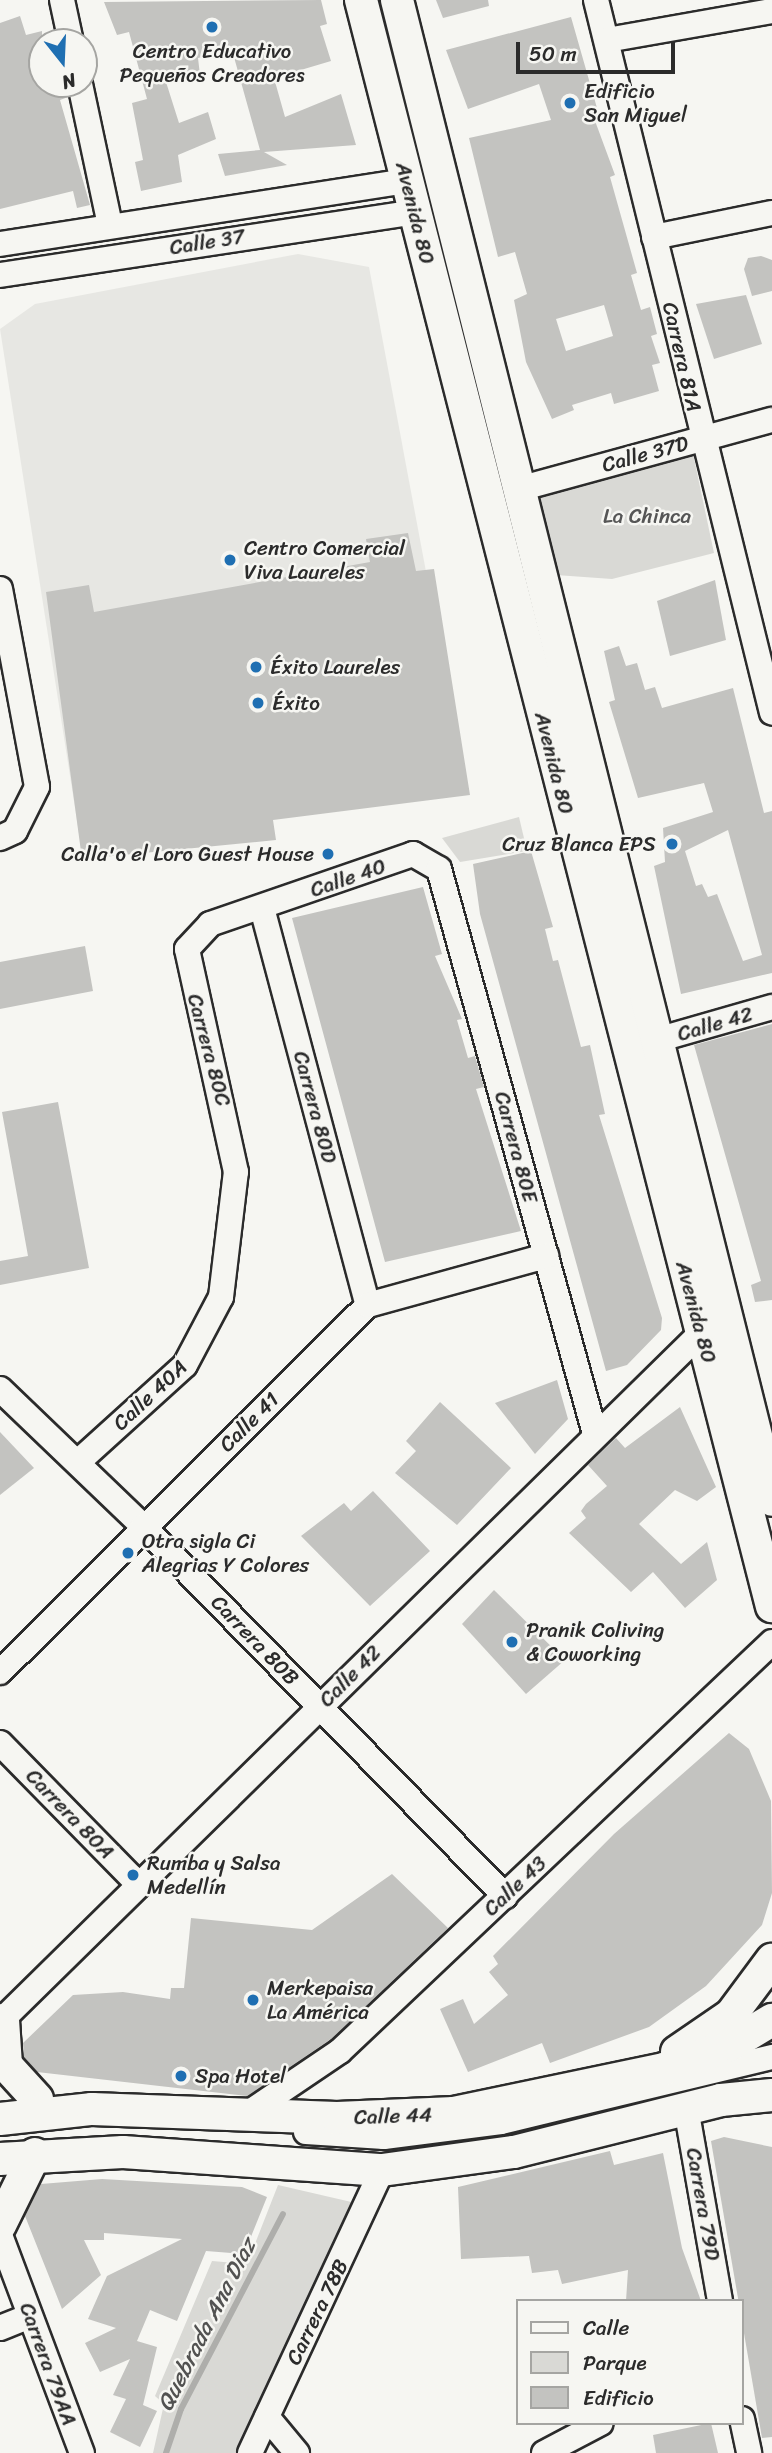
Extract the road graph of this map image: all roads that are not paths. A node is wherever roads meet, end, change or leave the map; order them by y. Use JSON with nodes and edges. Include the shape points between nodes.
{"nodes":[{"id":1,"x":62,"y":0,"type":"edge"},
{"id":2,"x":361,"y":0,"type":"edge"},
{"id":3,"x":397,"y":0,"type":"edge"},
{"id":4,"x":596,"y":0,"type":"edge"},
{"id":5,"x":772,"y":11,"type":"edge"},
{"id":6,"x":68,"y":28,"type":"edge"},
{"id":7,"x":607,"y":40,"type":"junction"},
{"id":8,"x":83,"y":98,"type":"edge"},
{"id":9,"x":407,"y":181,"type":"junction"},
{"id":10,"x":415,"y":212,"type":"junction"},
{"id":11,"x":772,"y":213,"type":"edge"},
{"id":12,"x":110,"y":225,"type":"junction"},
{"id":13,"x":654,"y":237,"type":"junction"},
{"id":14,"x":0,"y":244,"type":"edge"},
{"id":15,"x":0,"y":275,"type":"edge"},
{"id":16,"x":772,"y":420,"type":"edge"},
{"id":17,"x":702,"y":438,"type":"junction"},
{"id":18,"x":519,"y":489,"type":"junction"},
{"id":19,"x":0,"y":589,"type":"edge"},
{"id":20,"x":762,"y":625,"type":"edge"},
{"id":21,"x":772,"y":713,"type":"edge"},
{"id":22,"x":0,"y":838,"type":"edge"},
{"id":23,"x":432,"y":862,"type":"joint"},
{"id":24,"x":262,"y":908,"type":"junction"},
{"id":25,"x":772,"y":1007,"type":"edge"},
{"id":26,"x":657,"y":1040,"type":"junction"},
{"id":27,"x":231,"y":1239,"type":"joint"},
{"id":28,"x":547,"y":1256,"type":"junction"},
{"id":29,"x":368,"y":1305,"type":"junction"},
{"id":30,"x":702,"y":1332,"type":"junction"},
{"id":31,"x":0,"y":1389,"type":"edge"},
{"id":32,"x":596,"y":1434,"type":"junction"},
{"id":33,"x":78,"y":1462,"type":"junction"},
{"id":34,"x":772,"y":1500,"type":"edge"},
{"id":35,"x":144,"y":1526,"type":"junction"},
{"id":36,"x":772,"y":1605,"type":"edge"},
{"id":37,"x":772,"y":1642,"type":"edge"},
{"id":38,"x":0,"y":1672,"type":"edge"},
{"id":39,"x":319,"y":1706,"type":"junction"},
{"id":40,"x":0,"y":1742,"type":"edge"},
{"id":41,"x":139,"y":1885,"type":"junction"},
{"id":42,"x":505,"y":1896,"type":"junction"},
{"id":43,"x":772,"y":1960,"type":"edge"},
{"id":44,"x":772,"y":2020,"type":"edge"},
{"id":45,"x":1,"y":2021,"type":"edge"},
{"id":46,"x":772,"y":2057,"type":"edge"},
{"id":47,"x":772,"y":2074,"type":"edge"},
{"id":48,"x":615,"y":2079,"type":"junction"},
{"id":49,"x":0,"y":2086,"type":"edge"},
{"id":50,"x":772,"y":2095,"type":"edge"},
{"id":51,"x":37,"y":2099,"type":"junction"},
{"id":52,"x":686,"y":2108,"type":"junction"},
{"id":53,"x":72,"y":2110,"type":"junction"},
{"id":54,"x":0,"y":2119,"type":"edge"},
{"id":55,"x":0,"y":2126,"type":"edge"},
{"id":56,"x":250,"y":2131,"type":"junction"},
{"id":57,"x":20,"y":2155,"type":"edge"},
{"id":58,"x":382,"y":2170,"type":"junction"},
{"id":59,"x":0,"y":2225,"type":"edge"},
{"id":60,"x":0,"y":2235,"type":"edge"},
{"id":61,"x":720,"y":2299,"type":"edge"},
{"id":62,"x":30,"y":2316,"type":"junction"},
{"id":63,"x":0,"y":2328,"type":"edge"},
{"id":64,"x":267,"y":2417,"type":"junction"},
{"id":65,"x":597,"y":2425,"type":"edge"},
{"id":66,"x":743,"y":2425,"type":"edge"},
{"id":67,"x":82,"y":2453,"type":"edge"},
{"id":68,"x":250,"y":2453,"type":"edge"},
{"id":69,"x":297,"y":2453,"type":"edge"},
{"id":70,"x":544,"y":2453,"type":"edge"},
{"id":71,"x":749,"y":2453,"type":"edge"}],
"edges":[{"from":1,"to":6,"type":"street"},
{"from":2,"to":9,"type":"main road","name":"Avenida 80"},
{"from":3,"to":18,"type":"main road","name":"Avenida 80"},
{"from":4,"to":7,"type":"street","name":"Carrera 81A"},
{"from":5,"to":7,"type":"street"},
{"from":7,"to":13,"type":"street","name":"Carrera 81A"},
{"from":8,"to":12,"type":"street"},
{"from":9,"to":10,"type":"main road","name":"Avenida 80"},
{"from":9,"to":12,"type":"street","name":"Calle 37"},
{"from":10,"to":15,"type":"street","name":"Calle 37"},
{"from":10,"to":30,"type":"main road","name":"Avenida 80"},
{"from":11,"to":13,"type":"street"},
{"from":12,"to":14,"type":"street","name":"Calle 37"},
{"from":13,"to":17,"type":"street","name":"Carrera 81A"},
{"from":16,"to":17,"type":"street","name":"Calle 37D"},
{"from":17,"to":18,"type":"street","name":"Calle 37D"},
{"from":17,"to":20,"type":"street","name":"Carrera 81A"},
{"from":18,"to":26,"type":"main road","name":"Avenida 80"},
{"from":19,"to":22,"type":"street","via":[[37,787],[30,809],[15,831]]},
{"from":20,"to":21,"type":"street","name":"Carrera 81A"},
{"from":23,"to":24,"type":"street","name":"Calle 40","via":[[413,854]]},
{"from":23,"to":28,"type":"street","name":"Carrera 80E"},
{"from":24,"to":27,"type":"street","name":"Carrera 80C","via":[[209,924],[187,949],[233,1150]]},
{"from":24,"to":29,"type":"street","name":"Carrera 80D"},
{"from":25,"to":26,"type":"street","name":"Calle 42"},
{"from":26,"to":34,"type":"main road","name":"Avenida 80"},
{"from":27,"to":33,"type":"street","name":"Calle 40A","via":[[221,1297],[199,1348]]},
{"from":28,"to":29,"type":"street","name":"Calle 41"},
{"from":28,"to":32,"type":"street","name":"Carrera 80E"},
{"from":29,"to":35,"type":"street","name":"Calle 41"},
{"from":30,"to":32,"type":"street","name":"Calle 42"},
{"from":30,"to":36,"type":"main road","name":"Avenida 80"},
{"from":31,"to":33,"type":"street","name":"Carrera 80B"},
{"from":32,"to":39,"type":"street","name":"Calle 42"},
{"from":33,"to":35,"type":"street","name":"Carrera 80B"},
{"from":35,"to":38,"type":"street","name":"Calle 41"},
{"from":35,"to":39,"type":"street","name":"Carrera 80B"},
{"from":37,"to":42,"type":"street","name":"Calle 43"},
{"from":39,"to":41,"type":"street","name":"Calle 42"},
{"from":39,"to":42,"type":"street","name":"Carrera 80B"},
{"from":40,"to":41,"type":"street","name":"Carrera 80A"},
{"from":41,"to":45,"type":"street","name":"Calle 42"},
{"from":42,"to":56,"type":"street","name":"Calle 43"},
{"from":43,"to":48,"type":"main road","via":[[731,2015],[676,2053]]},
{"from":44,"to":48,"type":"main road","name":"Calle 44","via":[[699,2058]]},
{"from":45,"to":51,"type":"main road","via":[[6,2065]]},
{"from":46,"to":56,"type":"street","name":"Calle 44","via":[[514,2119],[434,2132],[384,2137]]},
{"from":47,"to":56,"type":"street","name":"Calle 44","via":[[438,2151],[385,2156]]},
{"from":48,"to":56,"type":"main road","name":"Calle 44","via":[[454,2113]]},
{"from":49,"to":51,"type":"main road"},
{"from":50,"to":52,"type":"main road"},
{"from":51,"to":53,"type":"main road"},
{"from":52,"to":58,"type":"main road","via":[[514,2152]]},
{"from":52,"to":61,"type":"street","name":"Carrera 79D"},
{"from":53,"to":54,"type":"main road","name":"Calle 44"},
{"from":53,"to":56,"type":"main road","name":"Calle 44"},
{"from":55,"to":56,"type":"street","name":"Calle 44","via":[[113,2120]]},
{"from":56,"to":57,"type":"street","name":"Calle 44"},
{"from":57,"to":58,"type":"main road"},
{"from":57,"to":59,"type":"main road"},
{"from":58,"to":64,"type":"street","name":"Carrera 78B"},
{"from":60,"to":62,"type":"street","name":"Carrera 79AA"},
{"from":62,"to":63,"type":"street"},
{"from":62,"to":67,"type":"street","name":"Carrera 79AA"},
{"from":64,"to":68,"type":"street","name":"Carrera 78B"},
{"from":64,"to":69,"type":"street"},
{"from":65,"to":70,"type":"street"},
{"from":66,"to":71,"type":"street"}]}
